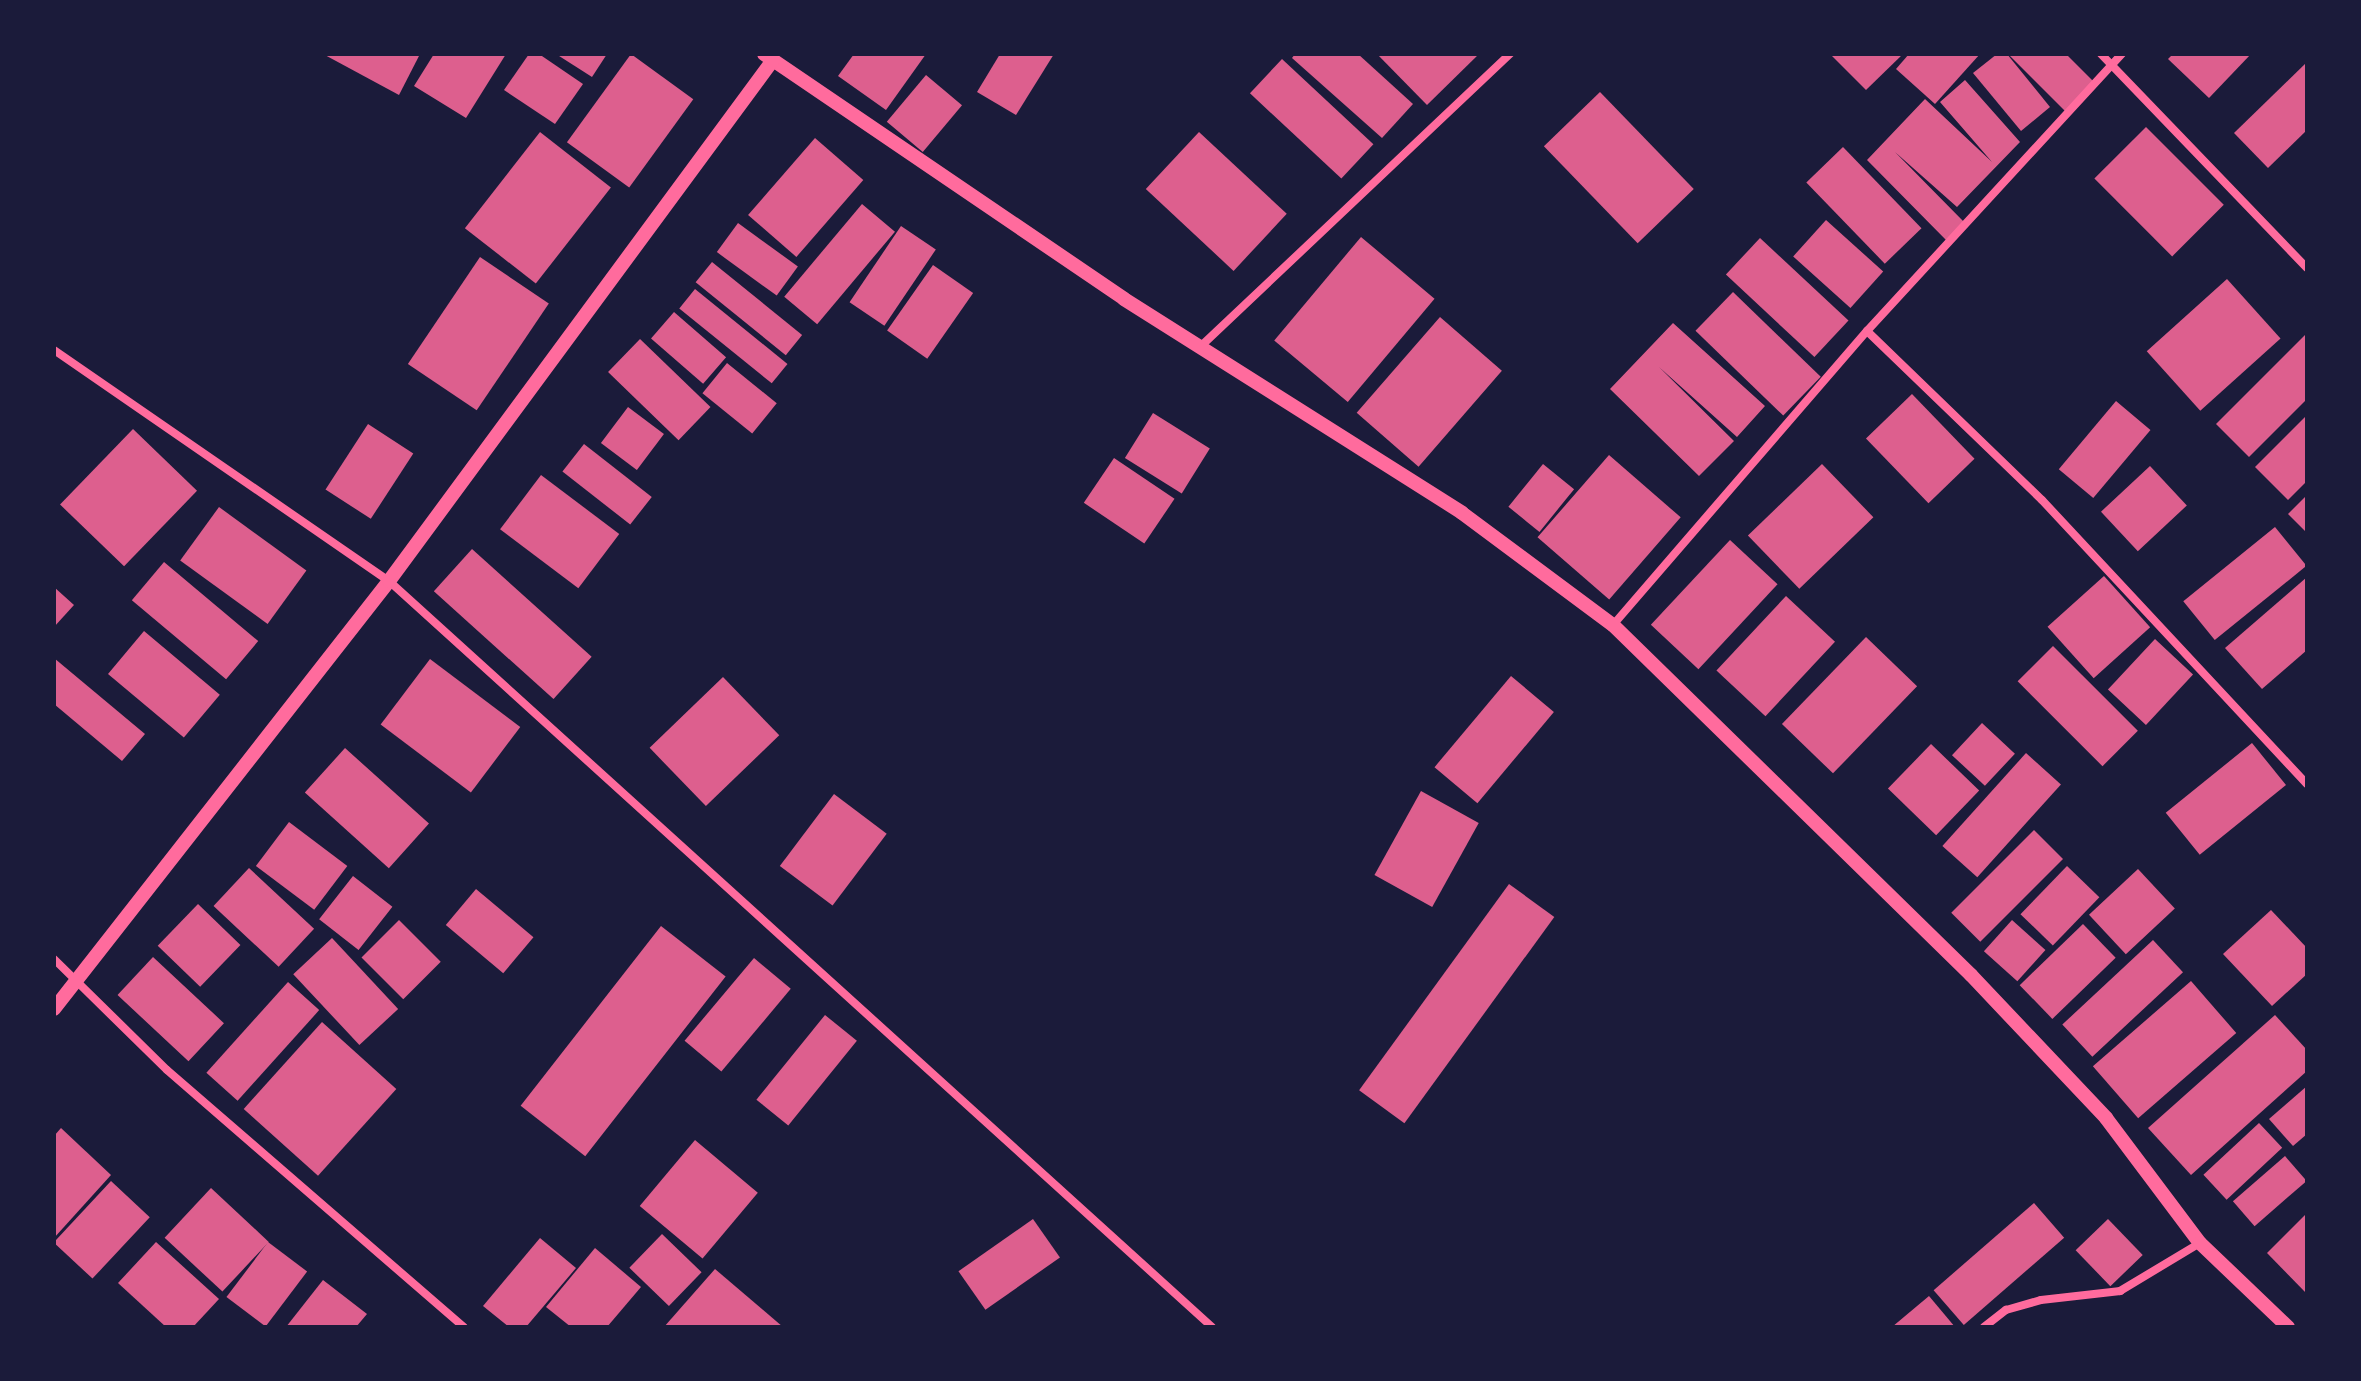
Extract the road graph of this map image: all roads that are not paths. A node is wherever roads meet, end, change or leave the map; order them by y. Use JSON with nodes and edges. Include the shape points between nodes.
{"nodes":[{"id":1,"x":1510,"y":54,"type":"edge"},
{"id":2,"x":2101,"y":54,"type":"edge"},
{"id":3,"x":2122,"y":54,"type":"edge"},
{"id":4,"x":768,"y":57,"type":"edge"},
{"id":5,"x":2111,"y":65,"type":"junction"},
{"id":6,"x":2307,"y":268,"type":"edge"},
{"id":7,"x":1867,"y":331,"type":"junction"},
{"id":8,"x":1200,"y":347,"type":"junction"},
{"id":9,"x":54,"y":350,"type":"edge"},
{"id":10,"x":389,"y":581,"type":"junction"},
{"id":11,"x":1613,"y":625,"type":"junction"},
{"id":12,"x":2307,"y":784,"type":"edge"},
{"id":13,"x":54,"y":959,"type":"edge"},
{"id":14,"x":79,"y":981,"type":"junction"},
{"id":15,"x":54,"y":1009,"type":"edge"},
{"id":16,"x":2200,"y":1243,"type":"junction"},
{"id":17,"x":464,"y":1327,"type":"edge"},
{"id":18,"x":1212,"y":1327,"type":"edge"},
{"id":19,"x":1984,"y":1327,"type":"edge"},
{"id":20,"x":2288,"y":1327,"type":"edge"}],
"edges":[{"from":1,"to":8,"type":"street"},
{"from":2,"to":5,"type":"street"},
{"from":3,"to":5,"type":"street"},
{"from":4,"to":8,"type":"street","via":[[897,149]]},
{"from":4,"to":10,"type":"street"},
{"from":5,"to":6,"type":"street"},
{"from":5,"to":7,"type":"street"},
{"from":7,"to":11,"type":"street"},
{"from":7,"to":12,"type":"street","via":[[2042,500]]},
{"from":8,"to":11,"type":"street","via":[[1462,513]]},
{"from":9,"to":10,"type":"street"},
{"from":10,"to":14,"type":"street"},
{"from":10,"to":18,"type":"street"},
{"from":11,"to":16,"type":"street","via":[[1971,975],[2106,1118]]},
{"from":13,"to":14,"type":"street"},
{"from":14,"to":15,"type":"street"},
{"from":14,"to":17,"type":"street","via":[[167,1070]]},
{"from":16,"to":19,"type":"street","via":[[2120,1291],[2029,1303],[2006,1310]]},
{"from":16,"to":20,"type":"street"}]}
